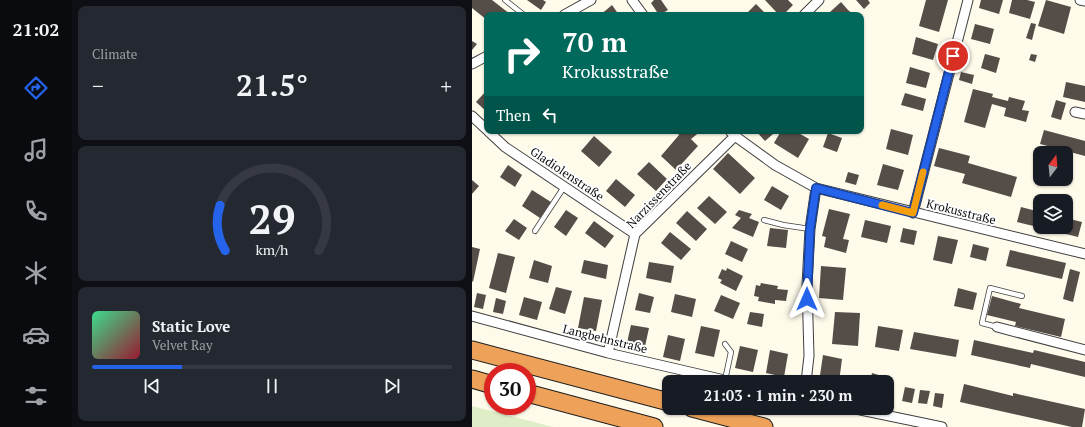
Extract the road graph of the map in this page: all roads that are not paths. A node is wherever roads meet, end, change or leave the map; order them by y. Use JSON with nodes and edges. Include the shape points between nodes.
{"nodes":[{"id":1,"x":505,"y":0,"type":"edge"},
{"id":2,"x":592,"y":0,"type":"edge"},
{"id":3,"x":632,"y":0,"type":"edge"},
{"id":4,"x":819,"y":0,"type":"edge"},
{"id":5,"x":968,"y":0,"type":"edge"},
{"id":6,"x":1080,"y":0,"type":"edge"},
{"id":7,"x":1085,"y":1,"type":"edge"},
{"id":8,"x":520,"y":12,"type":"edge"},
{"id":9,"x":570,"y":12,"type":"edge"},
{"id":10,"x":641,"y":12,"type":"edge"},
{"id":11,"x":807,"y":12,"type":"edge"},
{"id":12,"x":484,"y":58,"type":"edge"},
{"id":13,"x":472,"y":64,"type":"edge"},
{"id":14,"x":1075,"y":112,"type":"dead end"},
{"id":15,"x":1085,"y":114,"type":"edge"},
{"id":16,"x":472,"y":116,"type":"edge"},
{"id":17,"x":484,"y":126,"type":"edge"},
{"id":18,"x":492,"y":134,"type":"edge"},
{"id":19,"x":732,"y":134,"type":"edge"},
{"id":20,"x":564,"y":187,"type":"junction"},
{"id":21,"x":816,"y":188,"type":"junction"},
{"id":22,"x":913,"y":213,"type":"junction"},
{"id":23,"x":764,"y":220,"type":"dead end"},
{"id":24,"x":810,"y":229,"type":"junction"},
{"id":25,"x":535,"y":231,"type":"dead end"},
{"id":26,"x":635,"y":234,"type":"junction"},
{"id":27,"x":1085,"y":254,"type":"edge"},
{"id":28,"x":1022,"y":296,"type":"dead end"},
{"id":29,"x":472,"y":316,"type":"edge"},
{"id":30,"x":997,"y":327,"type":"joint"},
{"id":31,"x":725,"y":344,"type":"dead end"},
{"id":32,"x":472,"y":350,"type":"edge"},
{"id":33,"x":1085,"y":350,"type":"edge"},
{"id":34,"x":608,"y":353,"type":"junction"},
{"id":35,"x":703,"y":375,"type":"edge"},
{"id":36,"x":729,"y":375,"type":"edge"},
{"id":37,"x":807,"y":375,"type":"edge"},
{"id":38,"x":472,"y":381,"type":"edge"},
{"id":39,"x":484,"y":383,"type":"edge"},
{"id":40,"x":536,"y":395,"type":"edge"},
{"id":41,"x":662,"y":400,"type":"edge"},
{"id":42,"x":719,"y":415,"type":"edge"},
{"id":43,"x":885,"y":415,"type":"edge"},
{"id":44,"x":654,"y":427,"type":"edge"},
{"id":45,"x":764,"y":427,"type":"edge"},
{"id":46,"x":942,"y":427,"type":"edge"}],
"edges":[{"from":1,"to":8,"type":"lane"},
{"from":2,"to":9,"type":"street"},
{"from":3,"to":10,"type":"street"},
{"from":4,"to":11,"type":"street"},
{"from":5,"to":22,"type":"street"},
{"from":6,"to":7,"type":"street"},
{"from":12,"to":13,"type":"street"},
{"from":14,"to":15,"type":"street"},
{"from":16,"to":17,"type":"street","name":"Gladiolenstraße"},
{"from":18,"to":20,"type":"street","name":"Gladiolenstraße","via":[[505,147]]},
{"from":19,"to":21,"type":"street","name":"Krokusstraße","via":[[775,165]]},
{"from":19,"to":26,"type":"street","name":"Narzissenstraße"},
{"from":20,"to":25,"type":"lane"},
{"from":20,"to":26,"type":"street","name":"Gladiolenstraße"},
{"from":21,"to":22,"type":"street","name":"Krokusstraße"},
{"from":21,"to":24,"type":"street"},
{"from":22,"to":27,"type":"street","name":"Krokusstraße"},
{"from":23,"to":24,"type":"lane"},
{"from":24,"to":37,"type":"street"},
{"from":26,"to":34,"type":"street","name":"Narzissenstraße"},
{"from":28,"to":30,"type":"lane","via":[[990,288],[982,323]]},
{"from":29,"to":34,"type":"street","name":"Langbehnstraße"},
{"from":30,"to":33,"type":"street"},
{"from":31,"to":36,"type":"lane","via":[[731,352]]},
{"from":32,"to":41,"type":"highway"},
{"from":34,"to":35,"type":"street","name":"Langbehnstraße"},
{"from":38,"to":39,"type":"highway"},
{"from":40,"to":44,"type":"highway"},
{"from":42,"to":45,"type":"highway"},
{"from":43,"to":46,"type":"street"}]}
